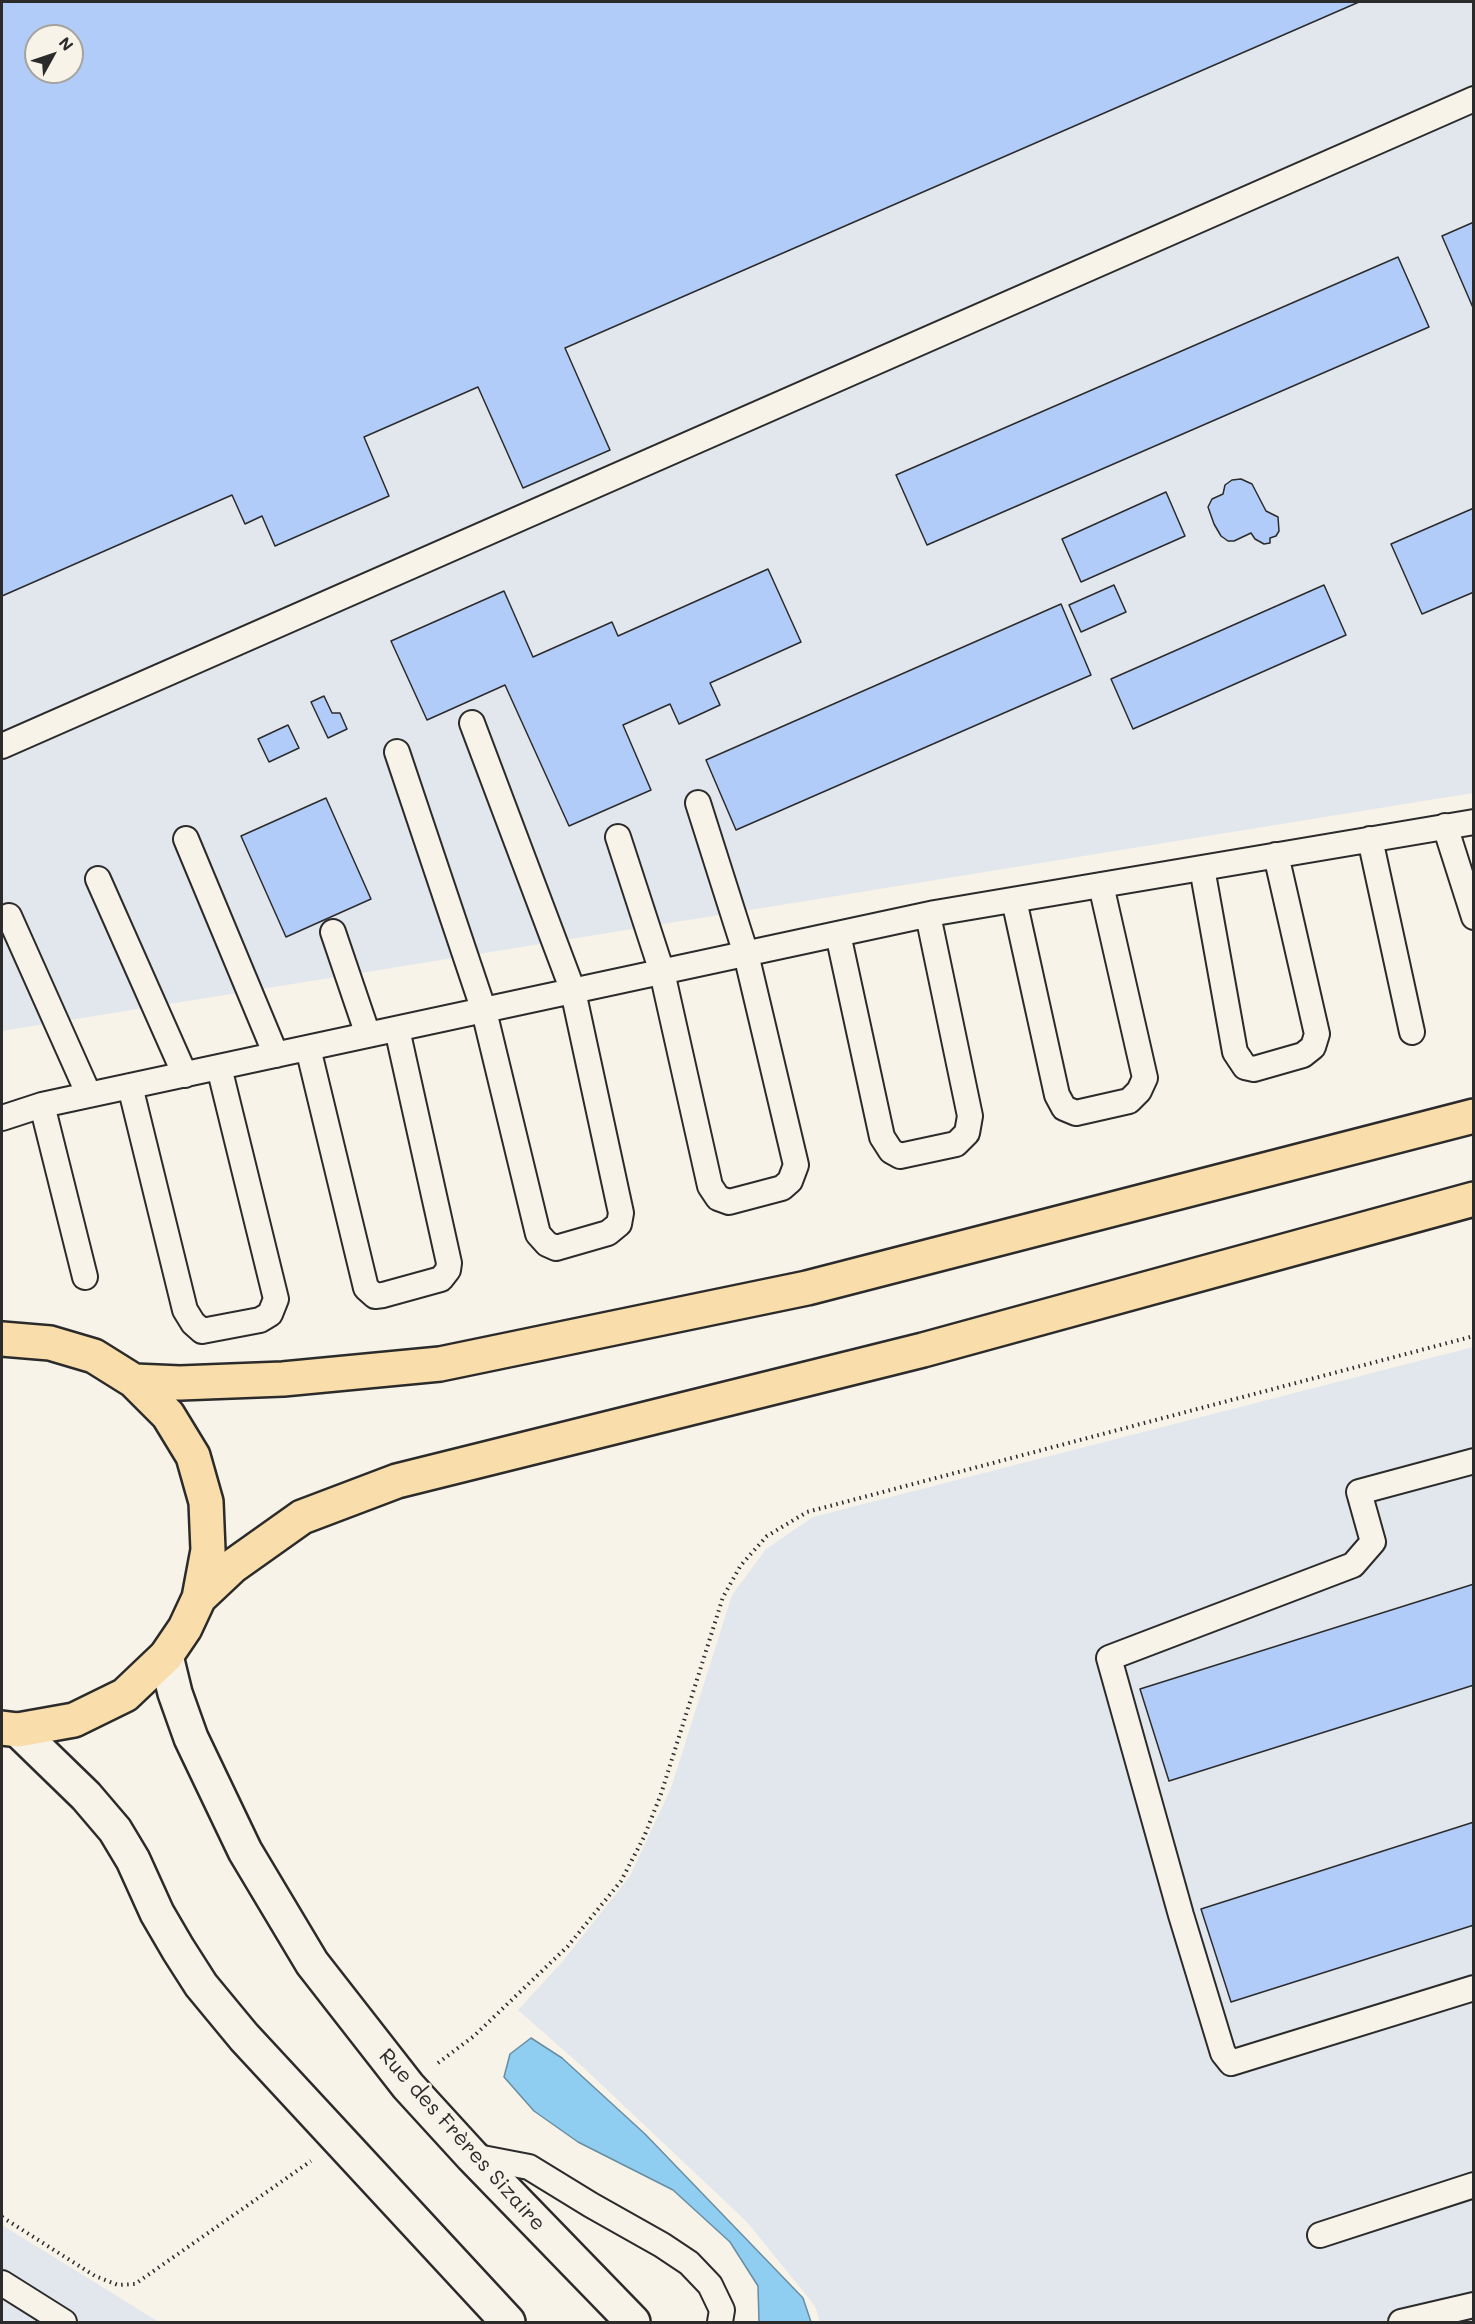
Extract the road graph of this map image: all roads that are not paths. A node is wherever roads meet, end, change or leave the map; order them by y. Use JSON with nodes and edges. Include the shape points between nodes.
{"nodes":[{"id":1,"x":1473,"y":99,"type":"edge"},
{"id":2,"x":472,"y":723,"type":"dead end"},
{"id":3,"x":2,"y":746,"type":"edge"},
{"id":4,"x":397,"y":752,"type":"dead end"},
{"id":5,"x":698,"y":803,"type":"dead end"},
{"id":6,"x":1473,"y":822,"type":"edge"},
{"id":7,"x":1445,"y":826,"type":"junction"},
{"id":8,"x":618,"y":837,"type":"dead end"},
{"id":9,"x":186,"y":839,"type":"dead end"},
{"id":10,"x":1370,"y":839,"type":"junction"},
{"id":11,"x":1276,"y":855,"type":"junction"},
{"id":12,"x":1202,"y":868,"type":"junction"},
{"id":13,"x":98,"y":879,"type":"dead end"},
{"id":14,"x":1101,"y":885,"type":"junction"},
{"id":15,"x":1014,"y":900,"type":"junction"},
{"id":16,"x":9,"y":915,"type":"dead end"},
{"id":17,"x":927,"y":915,"type":"junction"},
{"id":18,"x":1473,"y":917,"type":"edge"},
{"id":19,"x":333,"y":932,"type":"dead end"},
{"id":20,"x":838,"y":934,"type":"junction"},
{"id":21,"x":746,"y":954,"type":"junction"},
{"id":22,"x":662,"y":972,"type":"junction"},
{"id":23,"x":573,"y":991,"type":"junction"},
{"id":24,"x":484,"y":1011,"type":"junction"},
{"id":25,"x":397,"y":1029,"type":"junction"},
{"id":26,"x":1412,"y":1032,"type":"dead end"},
{"id":27,"x":368,"y":1035,"type":"junction"},
{"id":28,"x":308,"y":1048,"type":"junction"},
{"id":29,"x":276,"y":1055,"type":"junction"},
{"id":30,"x":219,"y":1067,"type":"junction"},
{"id":31,"x":185,"y":1075,"type":"junction"},
{"id":32,"x":130,"y":1086,"type":"junction"},
{"id":33,"x":89,"y":1095,"type":"junction"},
{"id":34,"x":42,"y":1105,"type":"junction"},
{"id":35,"x":1473,"y":1116,"type":"edge"},
{"id":36,"x":2,"y":1118,"type":"edge"},
{"id":37,"x":1473,"y":1199,"type":"edge"},
{"id":38,"x":85,"y":1277,"type":"dead end"},
{"id":39,"x":2,"y":1336,"type":"edge"},
{"id":40,"x":134,"y":1380,"type":"junction"},
{"id":41,"x":1473,"y":1461,"type":"edge"},
{"id":42,"x":199,"y":1598,"type":"junction"},
{"id":43,"x":166,"y":1656,"type":"junction"},
{"id":44,"x":10,"y":1729,"type":"edge"},
{"id":45,"x":1473,"y":1988,"type":"edge"},
{"id":46,"x":472,"y":2156,"type":"junction"},
{"id":47,"x":1473,"y":2185,"type":"edge"},
{"id":48,"x":1320,"y":2235,"type":"dead end"},
{"id":49,"x":2,"y":2283,"type":"edge"},
{"id":50,"x":1473,"y":2305,"type":"edge"},
{"id":51,"x":64,"y":2322,"type":"edge"},
{"id":52,"x":508,"y":2322,"type":"edge"},
{"id":53,"x":633,"y":2322,"type":"edge"},
{"id":54,"x":720,"y":2322,"type":"edge"},
{"id":55,"x":1401,"y":2322,"type":"edge"}],
"edges":[{"from":1,"to":3,"type":"lane"},
{"from":2,"to":23,"type":"lane"},
{"from":4,"to":24,"type":"lane"},
{"from":5,"to":21,"type":"lane"},
{"from":6,"to":7,"type":"lane"},
{"from":7,"to":10,"type":"lane"},
{"from":7,"to":18,"type":"lane"},
{"from":8,"to":22,"type":"lane"},
{"from":9,"to":29,"type":"lane"},
{"from":10,"to":11,"type":"lane"},
{"from":10,"to":26,"type":"lane"},
{"from":11,"to":12,"type":"lane"},
{"from":11,"to":12,"type":"lane","via":[[1317,1034],[1313,1047],[1303,1055],[1254,1069],[1245,1067],[1235,1052]]},
{"from":12,"to":14,"type":"lane"},
{"from":13,"to":31,"type":"lane"},
{"from":14,"to":15,"type":"lane"},
{"from":14,"to":15,"type":"lane","via":[[1145,1078],[1129,1101],[1076,1113],[1064,1108],[1057,1095]]},
{"from":15,"to":17,"type":"lane"},
{"from":16,"to":33,"type":"lane"},
{"from":17,"to":20,"type":"lane"},
{"from":17,"to":20,"type":"lane","via":[[970,1116],[967,1133],[956,1144],[900,1156],[891,1151],[882,1137]]},
{"from":19,"to":27,"type":"lane"},
{"from":20,"to":21,"type":"lane"},
{"from":21,"to":22,"type":"lane"},
{"from":21,"to":22,"type":"lane","via":[[796,1165],[790,1181],[782,1188],[729,1202],[718,1198],[710,1186]]},
{"from":22,"to":23,"type":"lane"},
{"from":23,"to":24,"type":"lane"},
{"from":23,"to":24,"type":"lane","via":[[621,1213],[619,1224],[608,1233],[556,1248],[538,1234]]},
{"from":24,"to":25,"type":"lane"},
{"from":25,"to":27,"type":"lane"},
{"from":25,"to":28,"type":"lane","via":[[449,1263],[441,1279],[383,1295],[375,1296],[366,1288]]},
{"from":27,"to":28,"type":"lane"},
{"from":28,"to":29,"type":"lane"},
{"from":29,"to":30,"type":"lane"},
{"from":30,"to":31,"type":"lane"},
{"from":30,"to":32,"type":"lane","via":[[276,1299],[270,1314],[260,1320],[202,1331],[185,1310]]},
{"from":31,"to":32,"type":"lane"},
{"from":32,"to":33,"type":"lane"},
{"from":33,"to":34,"type":"lane"},
{"from":34,"to":36,"type":"lane"},
{"from":34,"to":38,"type":"lane"},
{"from":35,"to":40,"type":"main road","via":[[807,1288],[440,1364],[284,1379],[180,1383]]},
{"from":37,"to":42,"type":"main road","via":[[922,1350],[397,1481],[302,1517],[233,1566]]},
{"from":39,"to":40,"type":"main road","via":[[50,1343],[94,1356]]},
{"from":40,"to":42,"type":"main road","via":[[168,1415],[193,1456],[206,1502],[208,1550]]},
{"from":41,"to":45,"type":"lane","via":[[1359,1492],[1373,1542],[1353,1565],[1109,1658],[1184,1926],[1223,2053],[1231,2063]]},
{"from":42,"to":43,"type":"main road"},
{"from":43,"to":44,"type":"main road","via":[[125,1695],[74,1720]]},
{"from":43,"to":46,"type":"street","name":"Rue des Frères Sizaire","via":[[191,1738],[245,1851],[312,1963],[408,2086]]},
{"from":44,"to":52,"type":"street","via":[[86,1796],[114,1830],[133,1860],[157,1913],[201,1985],[244,2037]]},
{"from":46,"to":53,"type":"street","name":"Rue des Frères Sizaire"},
{"from":46,"to":54,"type":"lane","via":[[529,2167],[689,2263],[710,2285],[722,2310]]},
{"from":47,"to":48,"type":"lane"},
{"from":49,"to":51,"type":"lane"},
{"from":50,"to":55,"type":"lane"}]}
